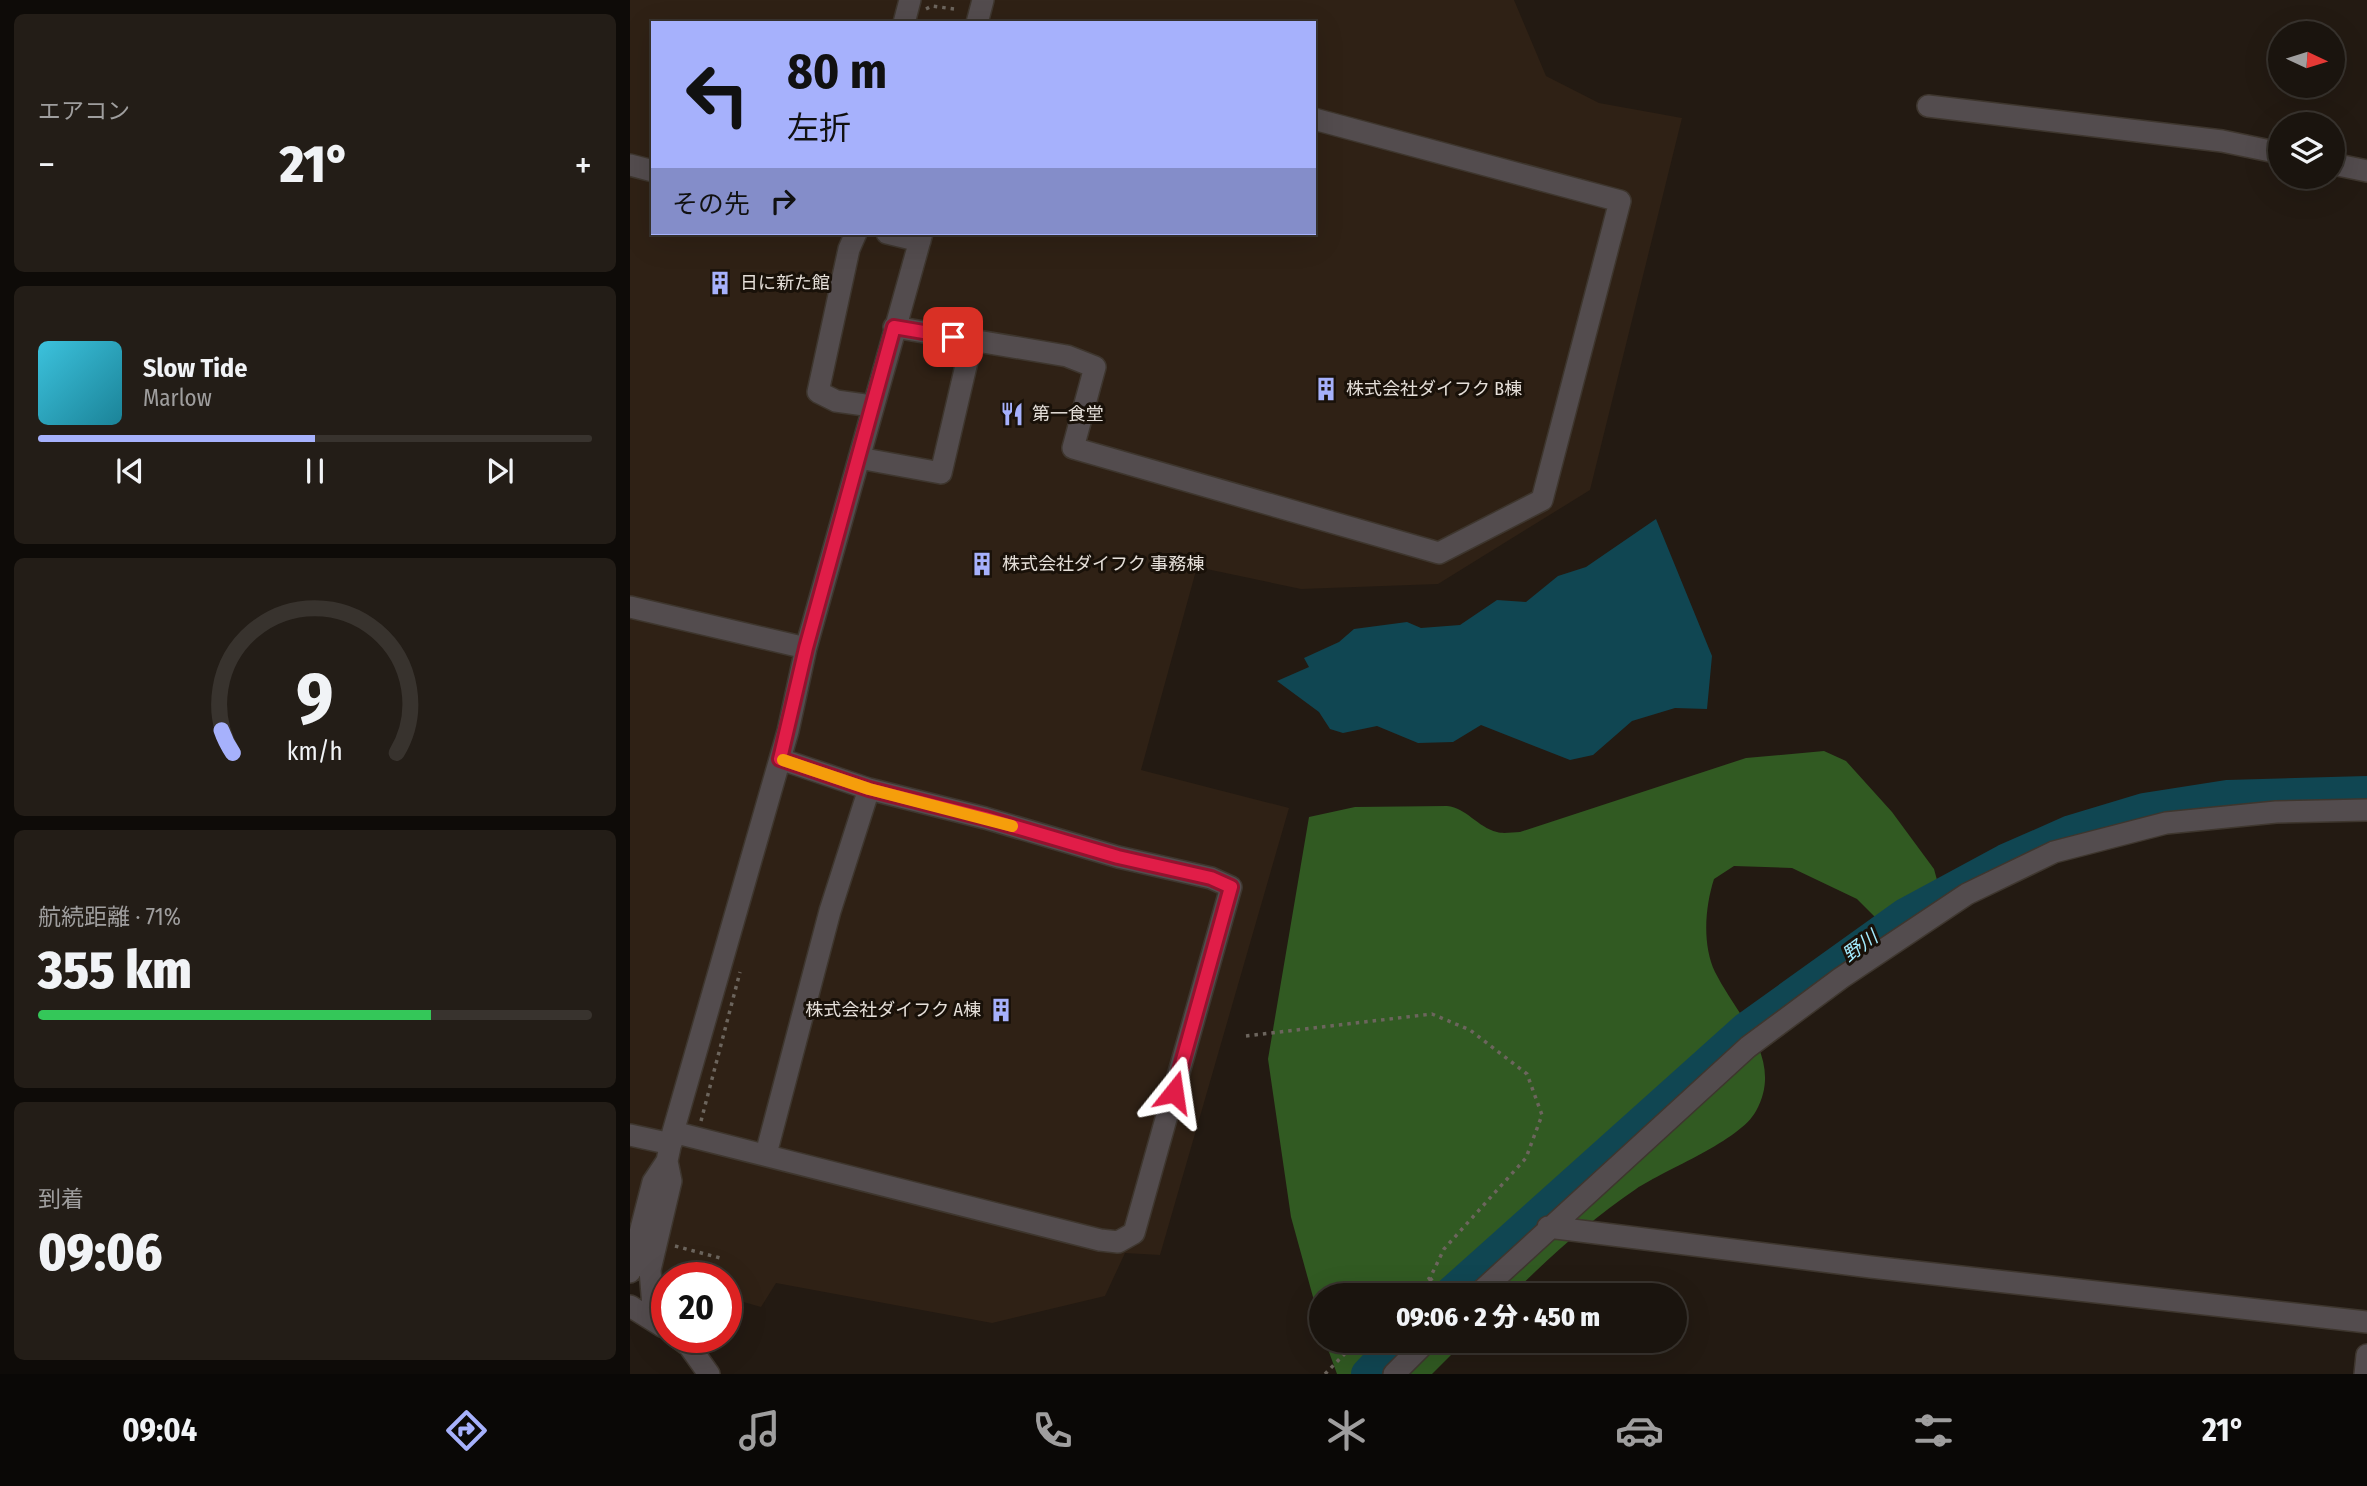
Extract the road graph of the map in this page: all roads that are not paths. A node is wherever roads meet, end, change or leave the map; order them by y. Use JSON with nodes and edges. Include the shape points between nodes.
{"nodes":[{"id":1,"x":910,"y":0,"type":"edge"},
{"id":2,"x":983,"y":0,"type":"edge"},
{"id":3,"x":905,"y":21,"type":"edge"},
{"id":4,"x":977,"y":21,"type":"edge"},
{"id":5,"x":1928,"y":106,"type":"dead end"},
{"id":6,"x":1316,"y":120,"type":"edge"},
{"id":7,"x":2268,"y":151,"type":"edge"},
{"id":8,"x":630,"y":165,"type":"edge"},
{"id":9,"x":2345,"y":166,"type":"edge"},
{"id":10,"x":651,"y":170,"type":"edge"},
{"id":11,"x":2367,"y":171,"type":"edge"},
{"id":12,"x":855,"y":235,"type":"edge"},
{"id":13,"x":921,"y":237,"type":"edge"},
{"id":14,"x":894,"y":327,"type":"junction"},
{"id":15,"x":972,"y":340,"type":"junction"},
{"id":16,"x":872,"y":406,"type":"junction"},
{"id":17,"x":859,"y":458,"type":"junction"},
{"id":18,"x":630,"y":607,"type":"edge"},
{"id":19,"x":806,"y":648,"type":"junction"},
{"id":20,"x":780,"y":759,"type":"junction"},
{"id":21,"x":869,"y":789,"type":"junction"},
{"id":22,"x":2367,"y":810,"type":"edge"},
{"id":23,"x":630,"y":1135,"type":"edge"},
{"id":24,"x":670,"y":1145,"type":"junction"},
{"id":25,"x":766,"y":1154,"type":"junction"},
{"id":26,"x":1548,"y":1227,"type":"junction"},
{"id":27,"x":652,"y":1262,"type":"edge"},
{"id":28,"x":630,"y":1272,"type":"edge"},
{"id":29,"x":1489,"y":1283,"type":"edge"},
{"id":30,"x":630,"y":1306,"type":"edge"},
{"id":31,"x":651,"y":1319,"type":"edge"},
{"id":32,"x":2367,"y":1322,"type":"edge"},
{"id":33,"x":694,"y":1353,"type":"edge"},
{"id":34,"x":2367,"y":1355,"type":"edge"},
{"id":35,"x":1411,"y":1365,"type":"edge"},
{"id":36,"x":709,"y":1374,"type":"edge"},
{"id":37,"x":1394,"y":1374,"type":"edge"},
{"id":38,"x":2365,"y":1374,"type":"edge"}],
"edges":[{"from":1,"to":3,"type":"street"},
{"from":2,"to":4,"type":"street"},
{"from":5,"to":7,"type":"street"},
{"from":6,"to":15,"type":"street","via":[[1620,201],[1542,500],[1439,553],[1206,488],[1073,448],[1096,367],[1067,356]]},
{"from":8,"to":10,"type":"street"},
{"from":9,"to":11,"type":"street"},
{"from":12,"to":16,"type":"street","via":[[818,392],[836,401]]},
{"from":13,"to":14,"type":"street"},
{"from":14,"to":15,"type":"street"},
{"from":14,"to":16,"type":"street"},
{"from":15,"to":17,"type":"street","via":[[941,473]]},
{"from":16,"to":17,"type":"street"},
{"from":17,"to":19,"type":"street"},
{"from":18,"to":19,"type":"street"},
{"from":19,"to":20,"type":"street"},
{"from":20,"to":21,"type":"street"},
{"from":20,"to":24,"type":"street"},
{"from":21,"to":25,"type":"street","via":[[830,911]]},
{"from":21,"to":25,"type":"street","via":[[1231,887],[1134,1233],[1118,1242],[1100,1240]]},
{"from":22,"to":26,"type":"street","via":[[2276,812],[2166,823],[2054,852],[2015,869],[1967,894],[1841,978],[1748,1047]]},
{"from":23,"to":24,"type":"street"},
{"from":24,"to":25,"type":"street"},
{"from":24,"to":27,"type":"street","via":[[671,1181]]},
{"from":24,"to":28,"type":"street","via":[[653,1182]]},
{"from":26,"to":29,"type":"street"},
{"from":26,"to":32,"type":"street"},
{"from":30,"to":31,"type":"street"},
{"from":33,"to":36,"type":"street"},
{"from":34,"to":38,"type":"street"},
{"from":35,"to":37,"type":"street"}]}
